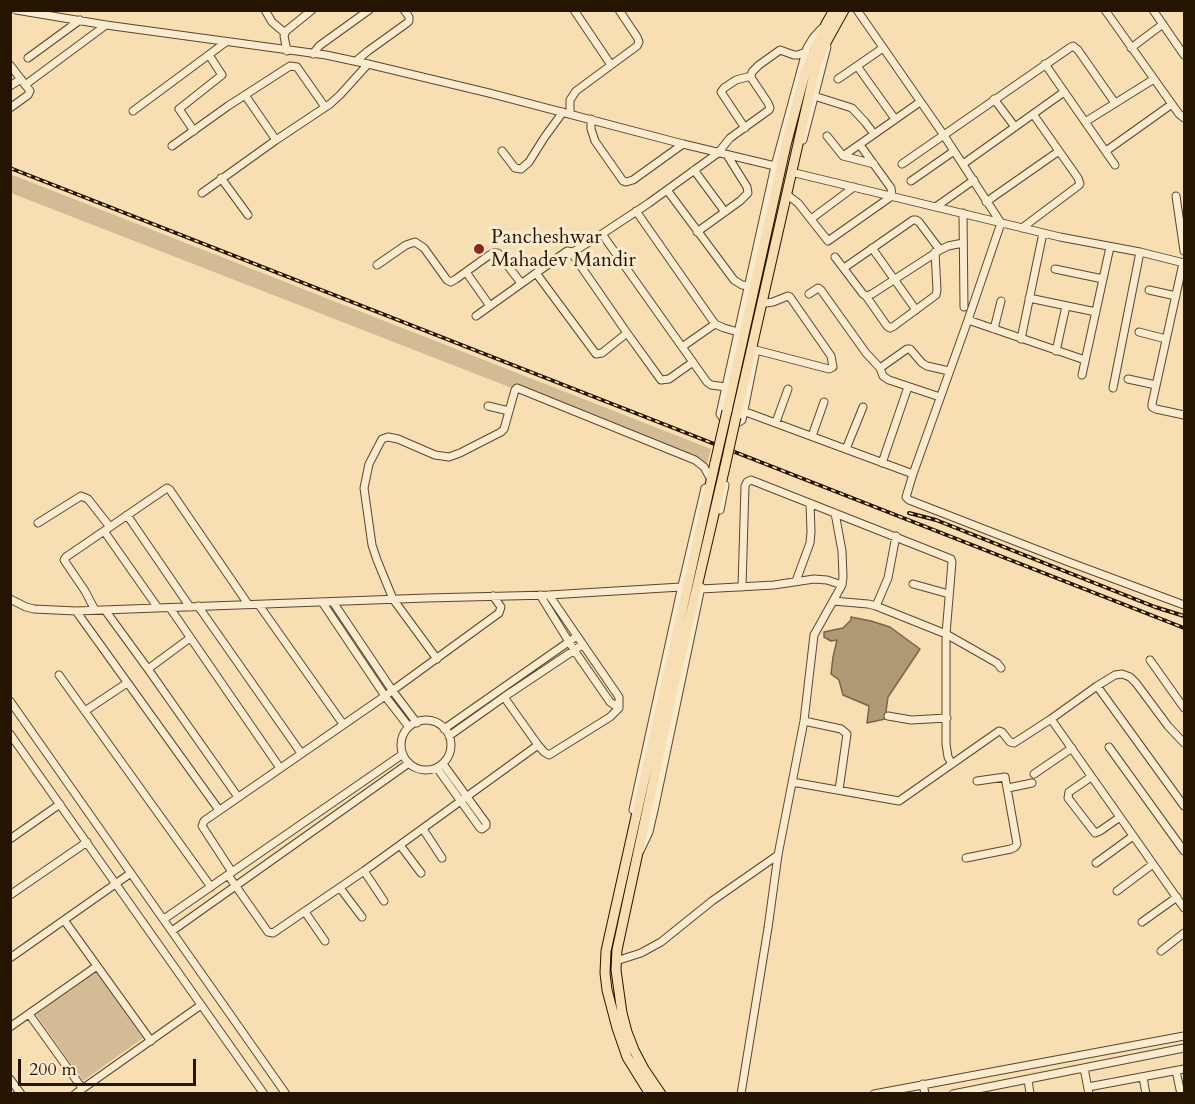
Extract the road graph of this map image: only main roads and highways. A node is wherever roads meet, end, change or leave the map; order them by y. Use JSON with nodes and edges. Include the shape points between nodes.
{"nodes":[{"id":1,"x":834,"y":10,"type":"edge"},
{"id":2,"x":844,"y":10,"type":"edge"},
{"id":3,"x":650,"y":1094,"type":"edge"},
{"id":4,"x":661,"y":1094,"type":"edge"}],
"edges":[{"from":1,"to":3,"type":"main road","bridge":true,"via":[[805,73],[786,145],[606,951],[611,1008],[623,1047]]},
{"from":2,"to":4,"type":"main road","bridge":true,"via":[[816,65],[617,950],[616,970],[627,1032]]}]}
